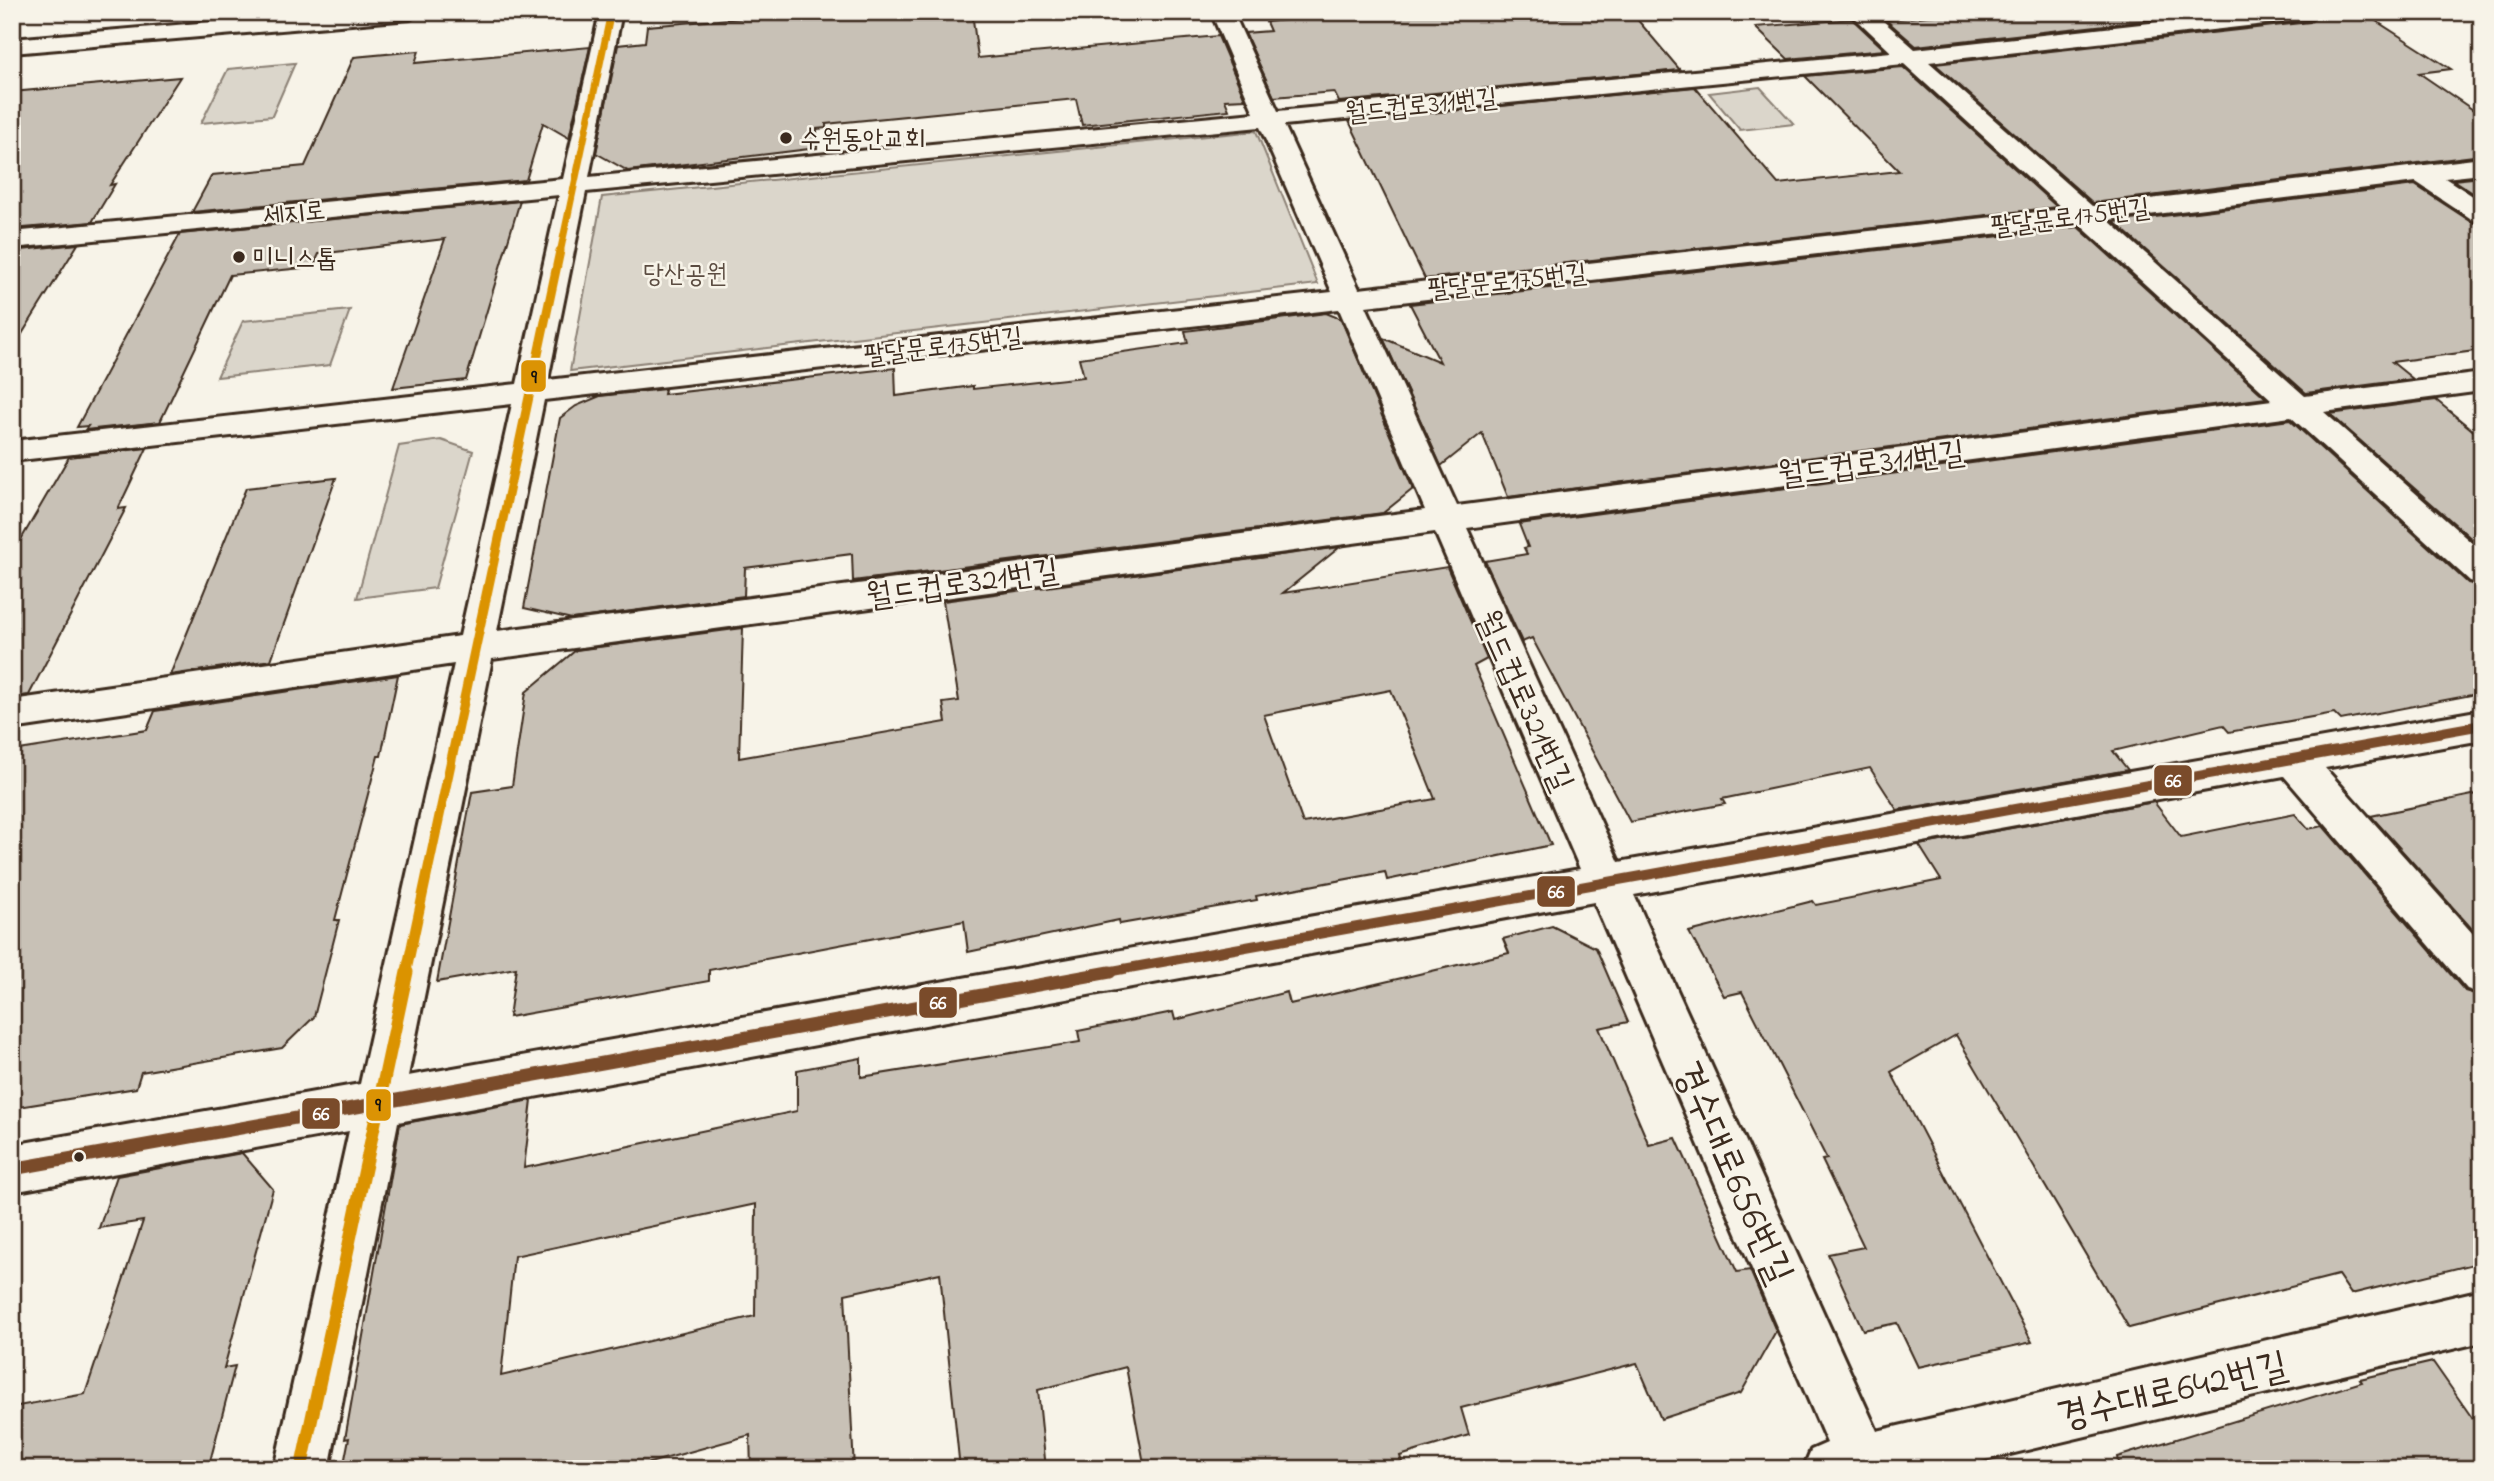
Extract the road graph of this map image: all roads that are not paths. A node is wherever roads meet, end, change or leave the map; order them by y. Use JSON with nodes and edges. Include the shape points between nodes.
{"nodes":[{"id":1,"x":410,"y":12,"type":"edge"},
{"id":2,"x":611,"y":12,"type":"edge"},
{"id":3,"x":1222,"y":12,"type":"edge"},
{"id":4,"x":1860,"y":12,"type":"edge"},
{"id":5,"x":2310,"y":12,"type":"edge"},
{"id":6,"x":12,"y":46,"type":"edge"},
{"id":7,"x":1909,"y":57,"type":"junction"},
{"id":8,"x":1268,"y":119,"type":"junction"},
{"id":9,"x":2482,"y":166,"type":"edge"},
{"id":10,"x":2421,"y":174,"type":"junction"},
{"id":11,"x":575,"y":184,"type":"junction"},
{"id":12,"x":2482,"y":214,"type":"edge"},
{"id":13,"x":2085,"y":215,"type":"junction"},
{"id":14,"x":12,"y":240,"type":"edge"},
{"id":15,"x":1348,"y":298,"type":"junction"},
{"id":16,"x":2482,"y":382,"type":"edge"},
{"id":17,"x":531,"y":393,"type":"junction"},
{"id":18,"x":2297,"y":406,"type":"junction"},
{"id":19,"x":12,"y":451,"type":"edge"},
{"id":20,"x":1446,"y":517,"type":"junction"},
{"id":21,"x":2482,"y":572,"type":"edge"},
{"id":22,"x":478,"y":648,"type":"junction"},
{"id":23,"x":12,"y":715,"type":"edge"},
{"id":24,"x":2482,"y":725,"type":"edge"},
{"id":25,"x":2293,"y":759,"type":"junction"},
{"id":26,"x":1607,"y":883,"type":"junction"},
{"id":27,"x":2482,"y":975,"type":"edge"},
{"id":28,"x":382,"y":1103,"type":"junction"},
{"id":29,"x":12,"y":1169,"type":"edge"},
{"id":30,"x":2482,"y":1316,"type":"edge"},
{"id":31,"x":1853,"y":1466,"type":"edge"},
{"id":32,"x":301,"y":1469,"type":"edge"}],
"edges":[{"from":1,"to":6,"type":"street"},
{"from":2,"to":11,"type":"street"},
{"from":3,"to":8,"type":"street","name":"월드컵로321번길"},
{"from":4,"to":7,"type":"street"},
{"from":5,"to":7,"type":"street","name":"월드컵로311번길"},
{"from":7,"to":8,"type":"street","name":"월드컵로311번길"},
{"from":7,"to":13,"type":"street"},
{"from":8,"to":11,"type":"street"},
{"from":8,"to":15,"type":"street","name":"월드컵로321번길"},
{"from":9,"to":10,"type":"street","name":"팔달문로175번길"},
{"from":10,"to":12,"type":"street"},
{"from":10,"to":13,"type":"street","name":"팔달문로175번길"},
{"from":11,"to":14,"type":"street","name":"세지로"},
{"from":11,"to":17,"type":"street"},
{"from":13,"to":15,"type":"street","name":"팔달문로175번길"},
{"from":13,"to":18,"type":"street"},
{"from":15,"to":17,"type":"street","name":"팔달문로175번길"},
{"from":15,"to":20,"type":"street","name":"월드컵로321번길"},
{"from":16,"to":18,"type":"street","name":"월드컵로311번길"},
{"from":17,"to":19,"type":"street"},
{"from":17,"to":22,"type":"street"},
{"from":18,"to":20,"type":"street","name":"월드컵로311번길"},
{"from":18,"to":21,"type":"street"},
{"from":20,"to":22,"type":"street","name":"월드컵로321번길"},
{"from":20,"to":26,"type":"street","name":"월드컵로321번길"},
{"from":22,"to":23,"type":"street"},
{"from":22,"to":28,"type":"street"},
{"from":24,"to":25,"type":"street"},
{"from":25,"to":26,"type":"street"},
{"from":25,"to":27,"type":"street"},
{"from":26,"to":28,"type":"street"},
{"from":26,"to":31,"type":"street","name":"경수대로656번길"},
{"from":28,"to":29,"type":"street"},
{"from":28,"to":32,"type":"street"},
{"from":30,"to":31,"type":"street","name":"경수대로642번길"}]}
